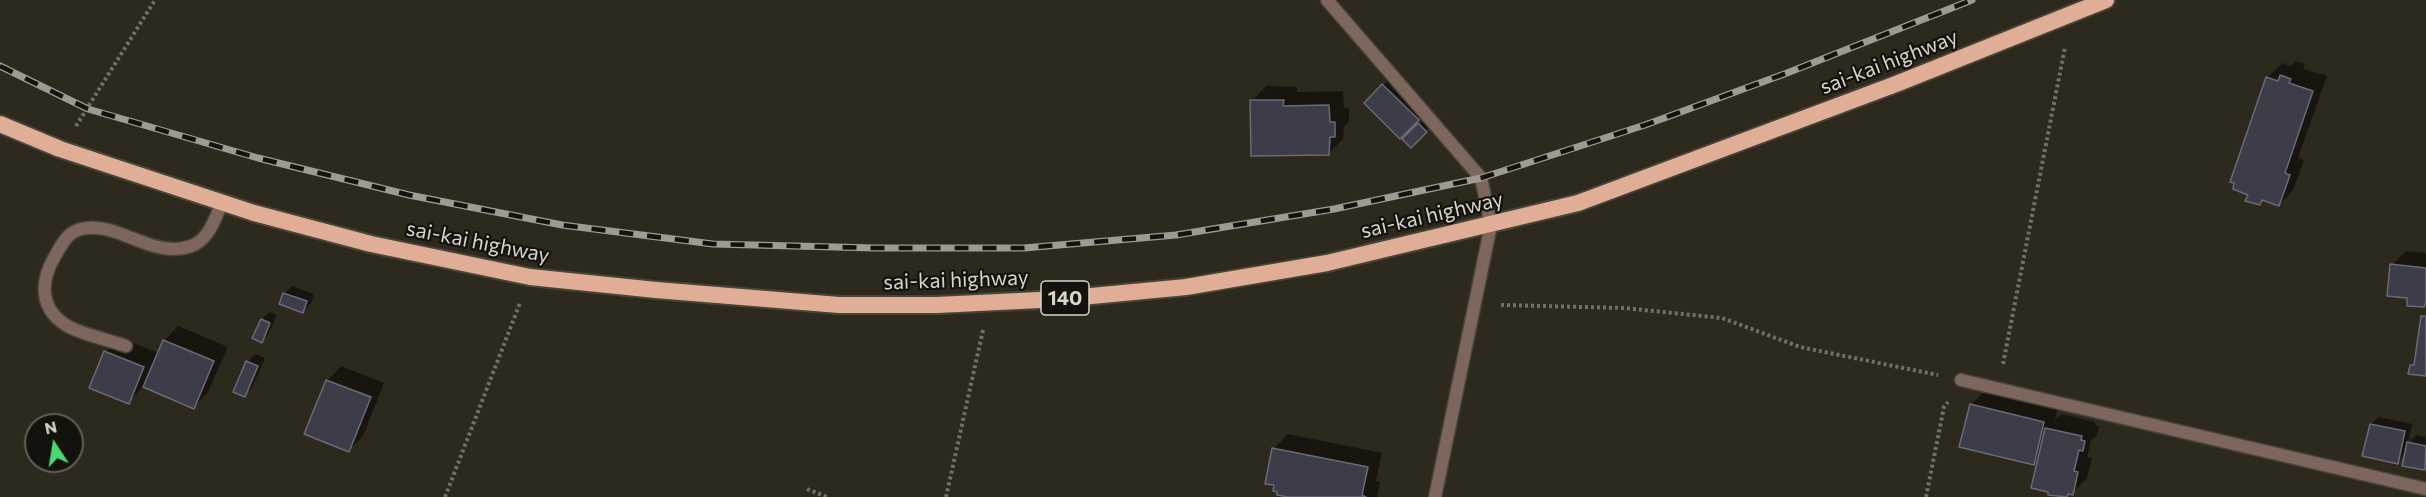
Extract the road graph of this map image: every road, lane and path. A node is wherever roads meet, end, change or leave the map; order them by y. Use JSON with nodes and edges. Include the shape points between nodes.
{"nodes":[{"id":1,"x":156,"y":0,"type":"edge"},
{"id":2,"x":1327,"y":0,"type":"edge"},
{"id":3,"x":2106,"y":0,"type":"edge"},
{"id":4,"x":2071,"y":14,"type":"junction"},
{"id":5,"x":0,"y":124,"type":"edge"},
{"id":6,"x":60,"y":149,"type":"junction"},
{"id":7,"x":222,"y":203,"type":"junction"},
{"id":8,"x":1491,"y":225,"type":"junction"},
{"id":9,"x":530,"y":277,"type":"junction"},
{"id":10,"x":989,"y":303,"type":"junction"},
{"id":11,"x":1475,"y":305,"type":"junction"},
{"id":12,"x":126,"y":346,"type":"dead end"},
{"id":13,"x":1961,"y":380,"type":"junction"},
{"id":14,"x":1997,"y":389,"type":"junction"},
{"id":15,"x":807,"y":489,"type":"dead end"},
{"id":16,"x":2426,"y":489,"type":"edge"},
{"id":17,"x":445,"y":497,"type":"edge"},
{"id":18,"x":827,"y":497,"type":"edge"},
{"id":19,"x":946,"y":497,"type":"edge"},
{"id":20,"x":1435,"y":497,"type":"edge"},
{"id":21,"x":1926,"y":497,"type":"edge"}],
"edges":[{"from":1,"to":6,"type":"path"},
{"from":2,"to":8,"type":"street","via":[[1481,178]]},
{"from":3,"to":4,"type":"highway","name":"sai-kai highway","number":"140"},
{"from":4,"to":8,"type":"highway","name":"sai-kai highway","number":"140","via":[[1609,192]]},
{"from":4,"to":14,"type":"path"},
{"from":5,"to":6,"type":"highway","name":"sai-kai highway","number":"140"},
{"from":6,"to":7,"type":"highway","name":"sai-kai highway","number":"140"},
{"from":7,"to":9,"type":"highway","name":"sai-kai highway","number":"140","via":[[371,244]]},
{"from":7,"to":12,"type":"street","via":[[207,235],[192,246],[169,249],[148,245],[97,227],[66,237],[46,272],[44,292],[51,311],[66,326]]},
{"from":8,"to":10,"type":"highway","name":"sai-kai highway","number":"140","via":[[1327,263],[1186,287]]},
{"from":8,"to":11,"type":"street"},
{"from":9,"to":10,"type":"highway","name":"sai-kai highway","number":"140","via":[[838,304]]},
{"from":9,"to":17,"type":"path"},
{"from":10,"to":19,"type":"path"},
{"from":11,"to":13,"type":"path","via":[[1624,308],[1722,318],[1800,347]]},
{"from":11,"to":20,"type":"street"},
{"from":13,"to":14,"type":"street"},
{"from":13,"to":21,"type":"path","via":[[1944,407]]},
{"from":14,"to":16,"type":"street"},
{"from":15,"to":18,"type":"path"}]}
